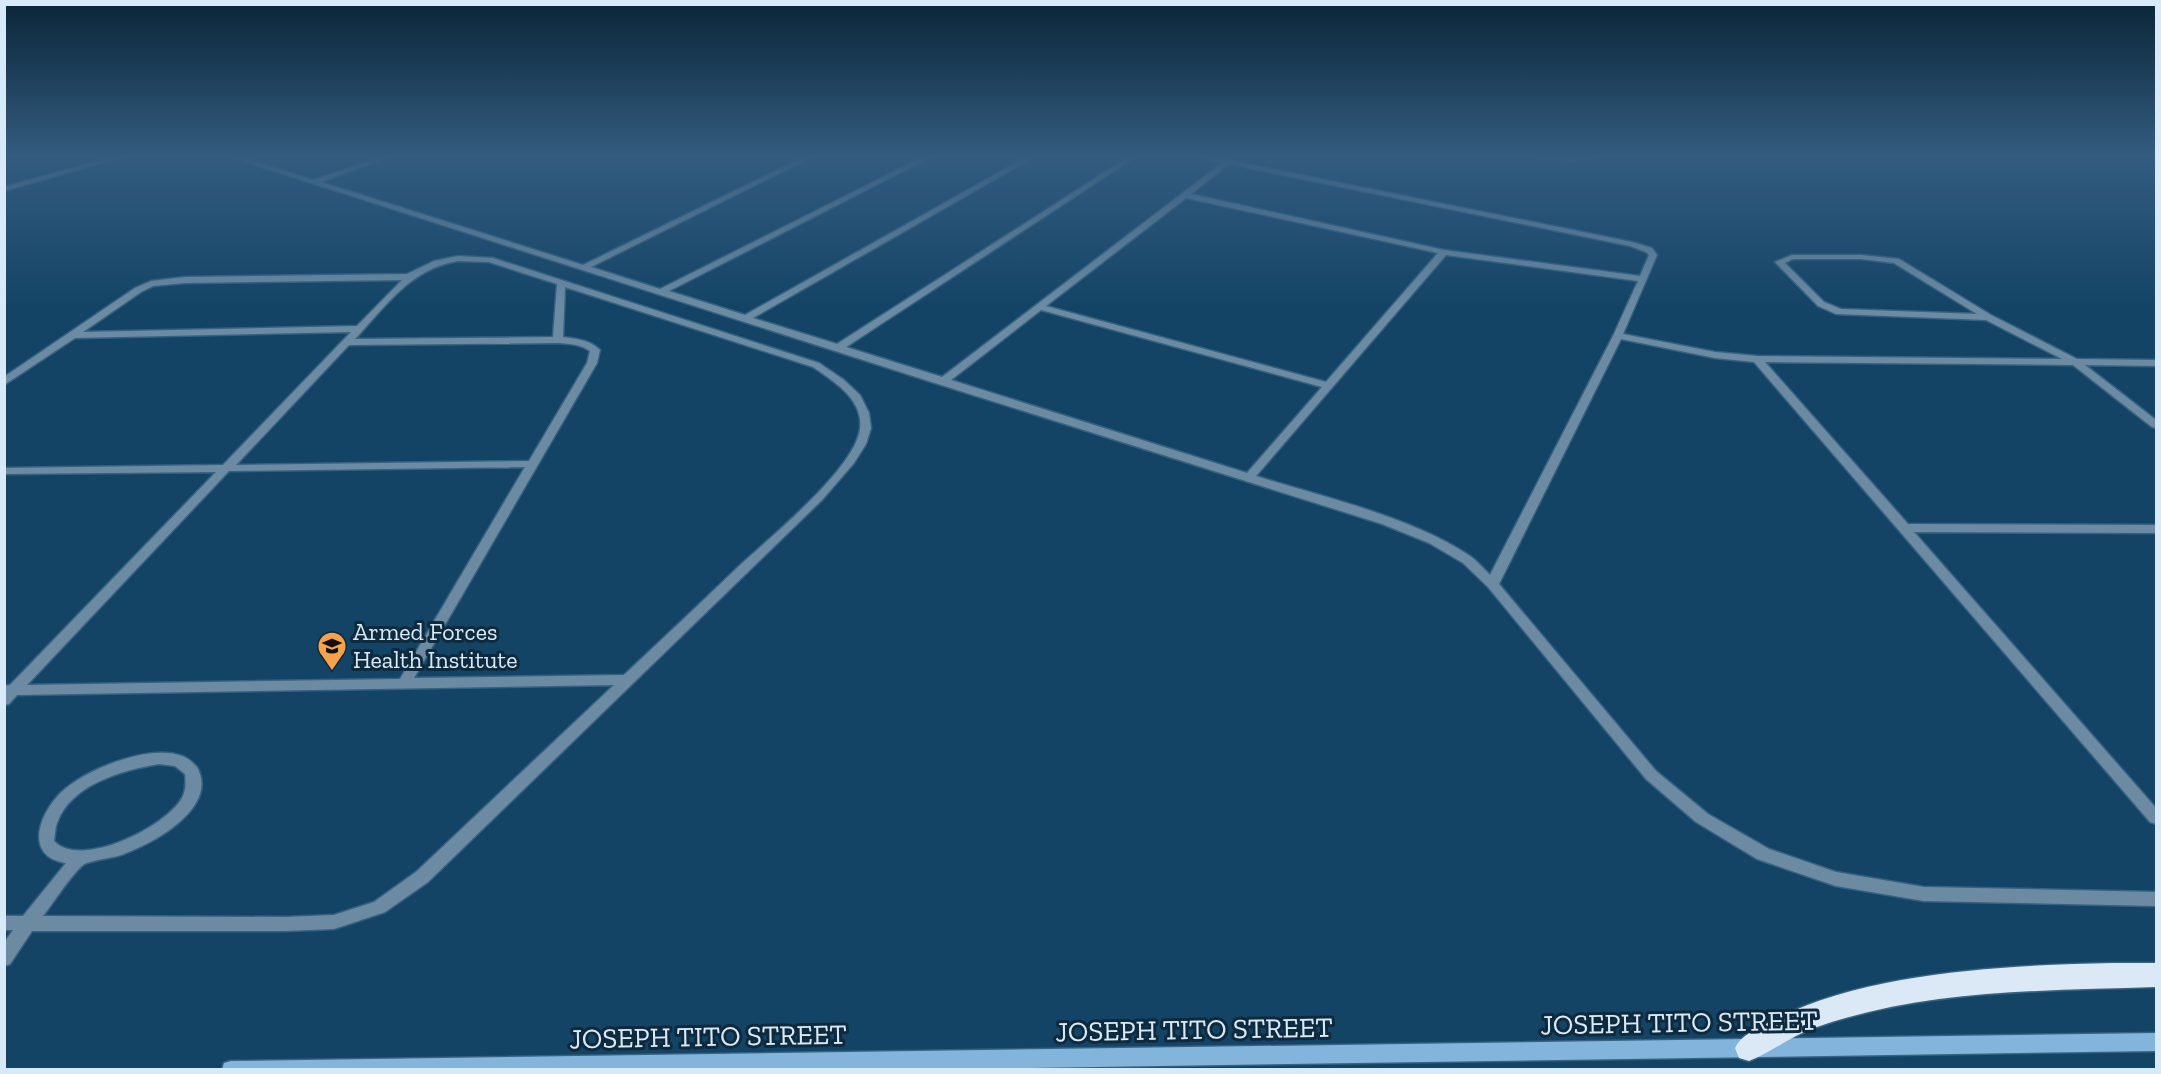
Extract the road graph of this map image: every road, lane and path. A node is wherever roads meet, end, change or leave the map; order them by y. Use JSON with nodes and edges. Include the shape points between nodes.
{"nodes":[{"id":1,"x":389,"y":206,"type":"edge"},
{"id":2,"x":709,"y":206,"type":"edge"},
{"id":3,"x":831,"y":206,"type":"edge"},
{"id":4,"x":944,"y":206,"type":"edge"},
{"id":5,"x":1057,"y":206,"type":"edge"},
{"id":6,"x":1171,"y":206,"type":"edge"},
{"id":7,"x":1236,"y":206,"type":"edge"},
{"id":8,"x":1445,"y":206,"type":"edge"},
{"id":9,"x":1444,"y":252,"type":"junction"},
{"id":10,"x":583,"y":268,"type":"junction"},
{"id":11,"x":409,"y":277,"type":"junction"},
{"id":12,"x":1644,"y":279,"type":"junction"},
{"id":13,"x":561,"y":283,"type":"junction"},
{"id":14,"x":661,"y":292,"type":"junction"},
{"id":15,"x":1039,"y":307,"type":"junction"},
{"id":16,"x":1988,"y":317,"type":"junction"},
{"id":17,"x":745,"y":319,"type":"junction"},
{"id":18,"x":359,"y":329,"type":"junction"},
{"id":19,"x":73,"y":335,"type":"junction"},
{"id":20,"x":1618,"y":336,"type":"junction"},
{"id":21,"x":558,"y":340,"type":"junction"},
{"id":22,"x":347,"y":342,"type":"junction"},
{"id":23,"x":838,"y":348,"type":"junction"},
{"id":24,"x":1757,"y":359,"type":"junction"},
{"id":25,"x":2075,"y":362,"type":"junction"},
{"id":26,"x":2157,"y":363,"type":"edge"},
{"id":27,"x":942,"y":381,"type":"junction"},
{"id":28,"x":4,"y":382,"type":"edge"},
{"id":29,"x":1328,"y":386,"type":"junction"},
{"id":30,"x":2157,"y":425,"type":"edge"},
{"id":31,"x":533,"y":464,"type":"junction"},
{"id":32,"x":226,"y":468,"type":"junction"},
{"id":33,"x":4,"y":471,"type":"edge"},
{"id":34,"x":1249,"y":478,"type":"junction"},
{"id":35,"x":1905,"y":528,"type":"junction"},
{"id":36,"x":2157,"y":529,"type":"edge"},
{"id":37,"x":1492,"y":584,"type":"junction"},
{"id":38,"x":629,"y":680,"type":"junction"},
{"id":39,"x":404,"y":684,"type":"junction"},
{"id":40,"x":8,"y":694,"type":"edge"},
{"id":41,"x":2157,"y":818,"type":"edge"},
{"id":42,"x":79,"y":858,"type":"junction"},
{"id":43,"x":2157,"y":899,"type":"edge"},
{"id":44,"x":28,"y":922,"type":"junction"},
{"id":45,"x":4,"y":923,"type":"edge"},
{"id":46,"x":4,"y":958,"type":"edge"},
{"id":47,"x":2157,"y":975,"type":"edge"},
{"id":48,"x":2157,"y":1042,"type":"edge"},
{"id":49,"x":1749,"y":1048,"type":"junction"},
{"id":50,"x":231,"y":1070,"type":"edge"}],
"edges":[{"from":1,"to":10,"type":"street"},
{"from":2,"to":10,"type":"street"},
{"from":3,"to":14,"type":"street"},
{"from":4,"to":17,"type":"street"},
{"from":5,"to":23,"type":"street"},
{"from":6,"to":15,"type":"street"},
{"from":7,"to":9,"type":"street"},
{"from":8,"to":12,"type":"street","via":[[1649,250],[1653,255]]},
{"from":9,"to":12,"type":"street"},
{"from":9,"to":29,"type":"street"},
{"from":10,"to":14,"type":"street"},
{"from":11,"to":13,"type":"street","via":[[436,262],[472,258]]},
{"from":11,"to":18,"type":"street"},
{"from":11,"to":19,"type":"street","via":[[166,280],[138,290]]},
{"from":12,"to":20,"type":"street"},
{"from":13,"to":21,"type":"street"},
{"from":13,"to":38,"type":"street","via":[[816,365],[841,380],[863,404],[867,422],[861,447],[847,467]]},
{"from":14,"to":17,"type":"street"},
{"from":15,"to":27,"type":"street"},
{"from":15,"to":29,"type":"street"},
{"from":16,"to":16,"type":"street","via":[[1896,261],[1792,257],[1779,262],[1821,304],[1839,312]]},
{"from":16,"to":25,"type":"street"},
{"from":17,"to":23,"type":"street"},
{"from":18,"to":19,"type":"street"},
{"from":18,"to":22,"type":"street"},
{"from":19,"to":28,"type":"street"},
{"from":20,"to":24,"type":"street","via":[[1715,356]]},
{"from":20,"to":37,"type":"street"},
{"from":21,"to":22,"type":"street"},
{"from":21,"to":31,"type":"street","via":[[577,341],[595,350],[592,363]]},
{"from":22,"to":32,"type":"street"},
{"from":23,"to":27,"type":"street"},
{"from":24,"to":25,"type":"street"},
{"from":24,"to":35,"type":"street"},
{"from":25,"to":26,"type":"street"},
{"from":25,"to":30,"type":"street"},
{"from":27,"to":34,"type":"street"},
{"from":29,"to":34,"type":"street"},
{"from":31,"to":32,"type":"street"},
{"from":31,"to":39,"type":"street"},
{"from":32,"to":33,"type":"street"},
{"from":32,"to":40,"type":"street"},
{"from":34,"to":37,"type":"street","via":[[1433,540],[1467,560]]},
{"from":35,"to":36,"type":"street"},
{"from":35,"to":41,"type":"street"},
{"from":37,"to":43,"type":"street","via":[[1651,775],[1702,818],[1763,854],[1836,879],[1924,894]]},
{"from":38,"to":39,"type":"street"},
{"from":38,"to":44,"type":"street","via":[[422,877],[379,907],[324,923]]},
{"from":39,"to":40,"type":"street"},
{"from":42,"to":42,"type":"street","via":[[109,854],[139,842],[166,824],[185,805],[194,786],[192,771],[179,761],[141,760],[103,772],[78,788],[56,807],[45,826],[45,843],[57,855]]},
{"from":42,"to":44,"type":"street"},
{"from":44,"to":45,"type":"street"},
{"from":44,"to":46,"type":"street"},
{"from":47,"to":49,"type":"highway","via":[[2042,977],[1924,991],[1812,1016]]},
{"from":48,"to":49,"type":"main road","name":"JOSEPH TITO STREET"},
{"from":49,"to":50,"type":"main road","name":"JOSEPH TITO STREET"}]}
